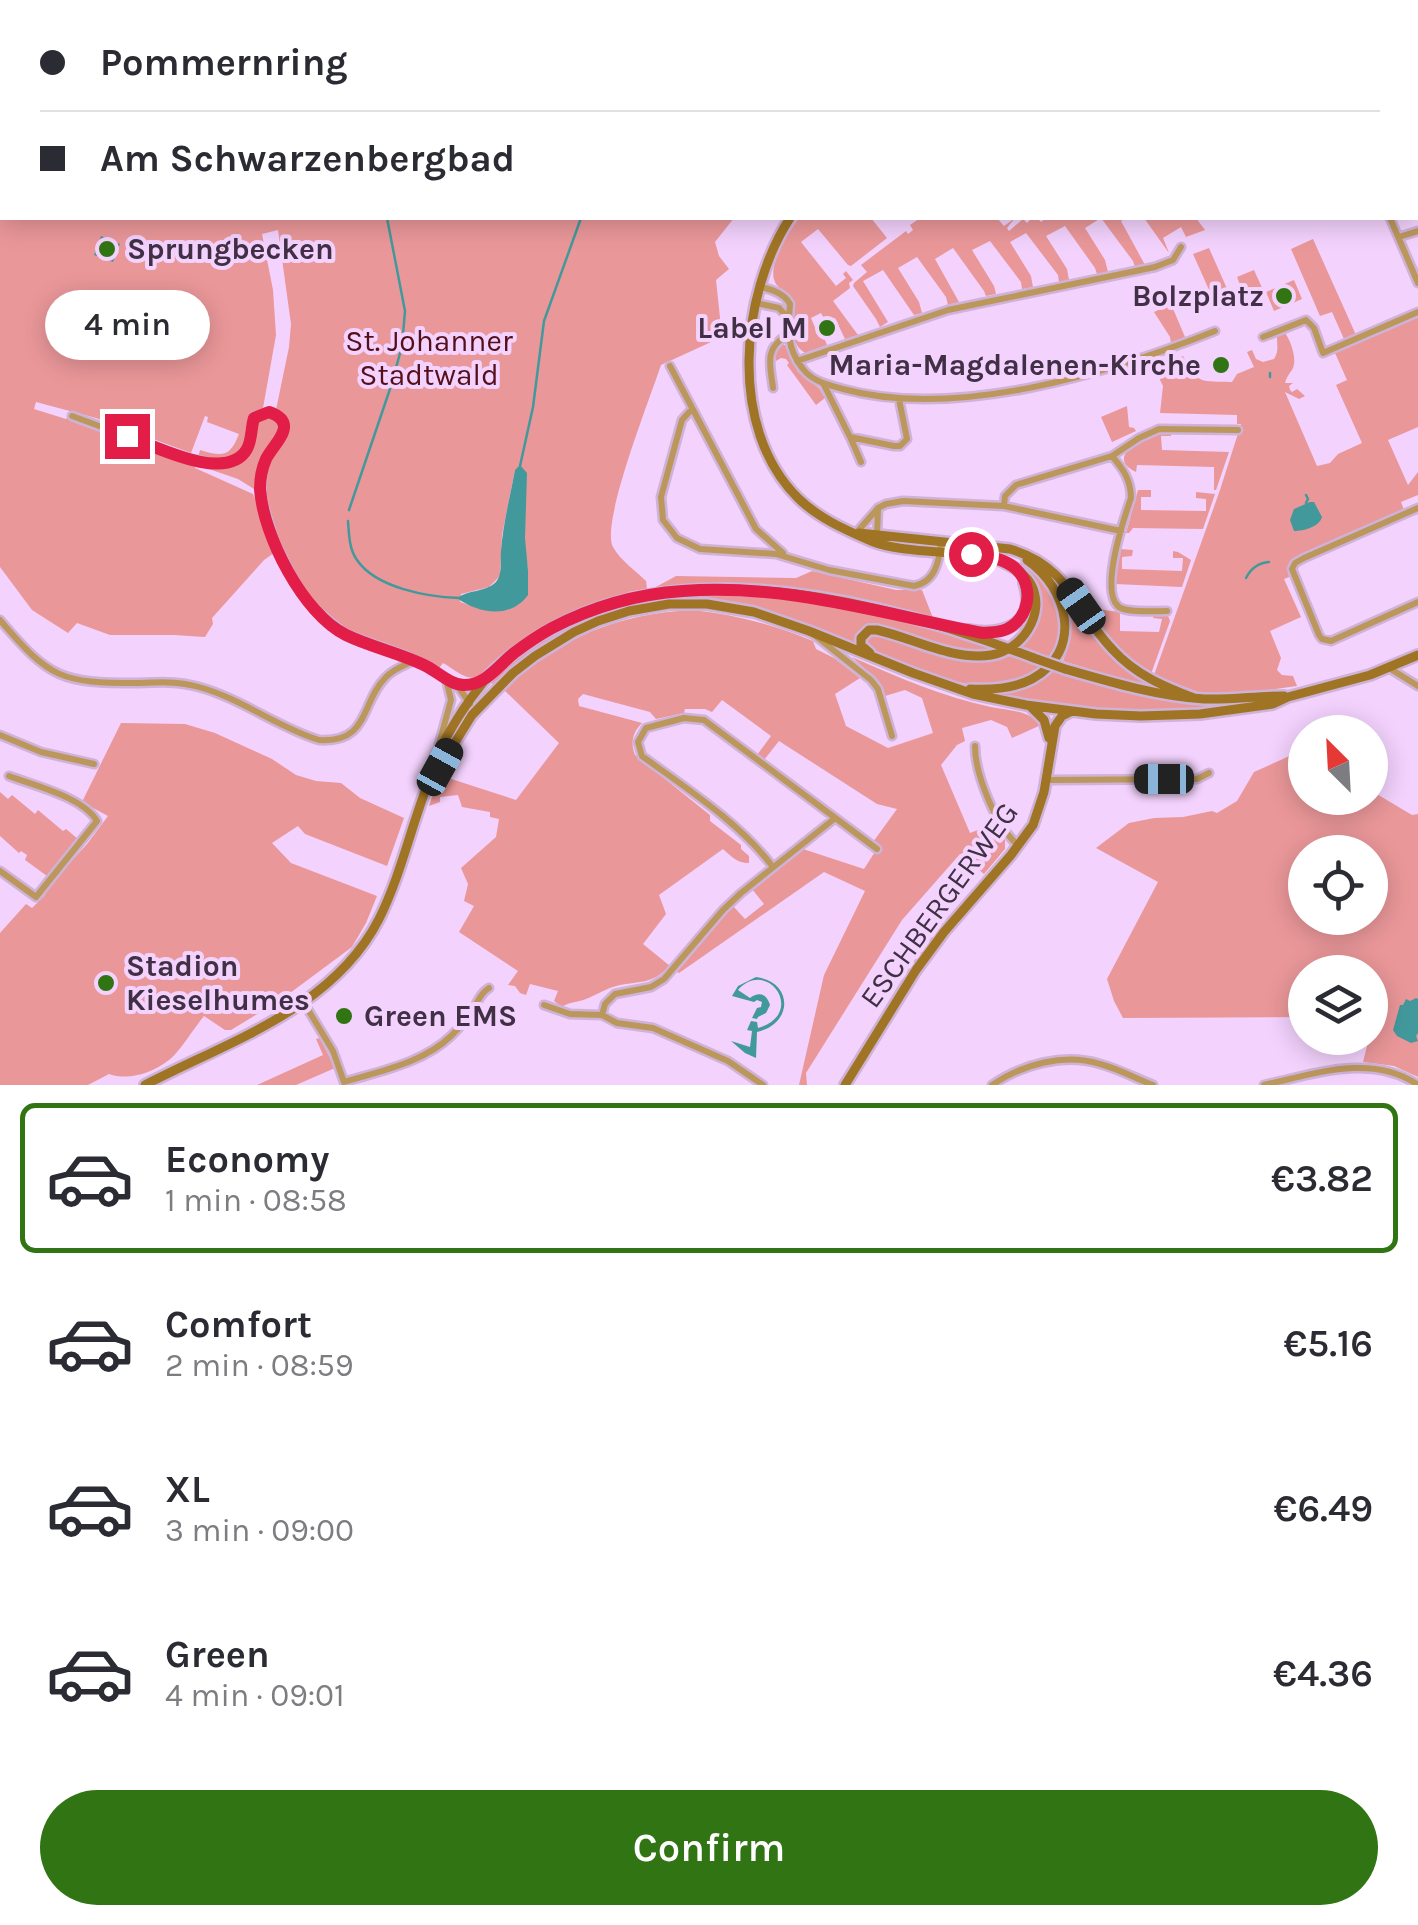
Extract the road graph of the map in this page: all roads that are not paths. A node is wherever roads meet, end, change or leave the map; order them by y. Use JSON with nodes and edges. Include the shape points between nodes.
{"nodes":[{"id":1,"x":789,"y":220,"type":"edge"},
{"id":2,"x":1391,"y":220,"type":"edge"},
{"id":3,"x":1418,"y":231,"type":"edge"},
{"id":4,"x":1399,"y":238,"type":"junction"},
{"id":5,"x":1181,"y":248,"type":"dead end"},
{"id":6,"x":1418,"y":282,"type":"edge"},
{"id":7,"x":759,"y":287,"type":"junction"},
{"id":8,"x":755,"y":303,"type":"junction"},
{"id":9,"x":1418,"y":312,"type":"edge"},
{"id":10,"x":788,"y":320,"type":"junction"},
{"id":11,"x":1216,"y":331,"type":"dead end"},
{"id":12,"x":787,"y":334,"type":"junction"},
{"id":13,"x":1263,"y":337,"type":"dead end"},
{"id":14,"x":797,"y":361,"type":"junction"},
{"id":15,"x":670,"y":366,"type":"dead end"},
{"id":16,"x":824,"y":384,"type":"junction"},
{"id":17,"x":773,"y":388,"type":"dead end"},
{"id":18,"x":899,"y":398,"type":"junction"},
{"id":19,"x":692,"y":408,"type":"junction"},
{"id":20,"x":72,"y":416,"type":"dead end"},
{"id":21,"x":1238,"y":430,"type":"dead end"},
{"id":22,"x":850,"y":438,"type":"junction"},
{"id":23,"x":1112,"y":456,"type":"junction"},
{"id":24,"x":861,"y":462,"type":"dead end"},
{"id":25,"x":1004,"y":506,"type":"junction"},
{"id":26,"x":878,"y":508,"type":"junction"},
{"id":27,"x":1418,"y":508,"type":"edge"},
{"id":28,"x":1121,"y":531,"type":"junction"},
{"id":29,"x":856,"y":533,"type":"junction"},
{"id":30,"x":878,"y":534,"type":"junction"},
{"id":31,"x":940,"y":547,"type":"junction"},
{"id":32,"x":986,"y":547,"type":"junction"},
{"id":33,"x":788,"y":556,"type":"junction"},
{"id":34,"x":1019,"y":572,"type":"junction"},
{"id":35,"x":1418,"y":602,"type":"edge"},
{"id":36,"x":1167,"y":612,"type":"dead end"},
{"id":37,"x":0,"y":620,"type":"edge"},
{"id":38,"x":938,"y":624,"type":"junction"},
{"id":39,"x":809,"y":630,"type":"junction"},
{"id":40,"x":1010,"y":649,"type":"junction"},
{"id":41,"x":1418,"y":655,"type":"edge"},
{"id":42,"x":415,"y":660,"type":"junction"},
{"id":43,"x":880,"y":661,"type":"junction"},
{"id":44,"x":1390,"y":668,"type":"junction"},
{"id":45,"x":445,"y":678,"type":"junction"},
{"id":46,"x":486,"y":679,"type":"junction"},
{"id":47,"x":457,"y":685,"type":"junction"},
{"id":48,"x":944,"y":685,"type":"junction"},
{"id":49,"x":1418,"y":686,"type":"edge"},
{"id":50,"x":450,"y":695,"type":"junction"},
{"id":51,"x":1288,"y":696,"type":"junction"},
{"id":52,"x":1194,"y":698,"type":"junction"},
{"id":53,"x":1030,"y":706,"type":"junction"},
{"id":54,"x":472,"y":707,"type":"junction"},
{"id":55,"x":1072,"y":711,"type":"junction"},
{"id":56,"x":0,"y":735,"type":"edge"},
{"id":57,"x":892,"y":736,"type":"dead end"},
{"id":58,"x":975,"y":746,"type":"dead end"},
{"id":59,"x":1050,"y":746,"type":"junction"},
{"id":60,"x":439,"y":750,"type":"junction"},
{"id":61,"x":94,"y":764,"type":"dead end"},
{"id":62,"x":1209,"y":772,"type":"dead end"},
{"id":63,"x":9,"y":776,"type":"dead end"},
{"id":64,"x":1046,"y":780,"type":"junction"},
{"id":65,"x":429,"y":781,"type":"junction"},
{"id":66,"x":835,"y":818,"type":"junction"},
{"id":67,"x":1018,"y":844,"type":"junction"},
{"id":68,"x":877,"y":849,"type":"dead end"},
{"id":69,"x":773,"y":866,"type":"junction"},
{"id":70,"x":0,"y":871,"type":"edge"},
{"id":71,"x":489,"y":988,"type":"dead end"},
{"id":72,"x":304,"y":1003,"type":"junction"},
{"id":73,"x":544,"y":1005,"type":"dead end"},
{"id":74,"x":602,"y":1016,"type":"junction"},
{"id":75,"x":344,"y":1084,"type":"edge"},
{"id":76,"x":145,"y":1085,"type":"edge"},
{"id":77,"x":764,"y":1085,"type":"edge"},
{"id":78,"x":845,"y":1085,"type":"edge"},
{"id":79,"x":992,"y":1085,"type":"edge"},
{"id":80,"x":1153,"y":1085,"type":"edge"},
{"id":81,"x":1264,"y":1085,"type":"edge"},
{"id":82,"x":1418,"y":1085,"type":"edge"}],
"edges":[{"from":1,"to":7,"type":"street"},
{"from":2,"to":4,"type":"street"},
{"from":3,"to":4,"type":"street"},
{"from":4,"to":6,"type":"street"},
{"from":5,"to":14,"type":"street","via":[[1155,267],[948,310]]},
{"from":7,"to":8,"type":"street"},
{"from":7,"to":10,"type":"street","via":[[787,300]]},
{"from":8,"to":10,"type":"street","via":[[779,308]]},
{"from":8,"to":29,"type":"street","via":[[750,385],[764,446],[797,498]]},
{"from":9,"to":13,"type":"street","via":[[1323,353],[1306,320]]},
{"from":10,"to":12,"type":"street"},
{"from":11,"to":18,"type":"street","via":[[1093,374],[978,394]]},
{"from":12,"to":14,"type":"street"},
{"from":12,"to":17,"type":"street","via":[[770,352]]},
{"from":14,"to":16,"type":"street"},
{"from":15,"to":19,"type":"street"},
{"from":16,"to":18,"type":"street"},
{"from":16,"to":22,"type":"street"},
{"from":18,"to":22,"type":"street","via":[[906,443]]},
{"from":19,"to":33,"type":"street","via":[[756,530]]},
{"from":19,"to":33,"type":"street","via":[[682,420],[661,497],[670,532],[700,548]]},
{"from":20,"to":42,"type":"street","via":[[217,464],[238,459],[247,450],[254,418],[274,413],[284,430],[265,461],[260,488],[274,540],[294,579],[338,630]]},
{"from":21,"to":23,"type":"street","via":[[1159,429]]},
{"from":22,"to":24,"type":"street"},
{"from":23,"to":25,"type":"street","via":[[1016,485]]},
{"from":23,"to":28,"type":"street","via":[[1131,488]]},
{"from":25,"to":26,"type":"street","via":[[896,501]]},
{"from":25,"to":28,"type":"street"},
{"from":26,"to":29,"type":"street"},
{"from":26,"to":30,"type":"street"},
{"from":27,"to":35,"type":"street","via":[[1292,569],[1324,640]]},
{"from":28,"to":36,"type":"street","via":[[1113,568],[1116,604]]},
{"from":29,"to":30,"type":"street"},
{"from":29,"to":31,"type":"street","via":[[882,544]]},
{"from":30,"to":31,"type":"street"},
{"from":31,"to":32,"type":"street"},
{"from":31,"to":33,"type":"street","via":[[929,580],[914,586]]},
{"from":31,"to":34,"type":"street","via":[[993,558]]},
{"from":32,"to":48,"type":"street","via":[[1026,559],[1046,576],[1062,608],[1064,640],[1047,668],[1022,684],[985,690]]},
{"from":32,"to":52,"type":"street","via":[[1042,562],[1121,658],[1149,680]]},
{"from":34,"to":38,"type":"street","via":[[1027,606],[1010,628],[983,633]]},
{"from":34,"to":40,"type":"street","via":[[1032,587],[1035,608],[1029,628]]},
{"from":37,"to":42,"type":"street","via":[[29,654],[62,675],[90,683],[196,686],[319,740],[354,731],[388,674]]},
{"from":38,"to":40,"type":"street"},
{"from":38,"to":46,"type":"street","via":[[778,592],[668,592],[569,620]]},
{"from":39,"to":43,"type":"street"},
{"from":39,"to":54,"type":"street","via":[[707,604],[644,607],[556,642]]},
{"from":39,"to":57,"type":"street","via":[[871,680]]},
{"from":40,"to":43,"type":"street","via":[[962,654],[870,630],[861,645]]},
{"from":40,"to":52,"type":"street","bridge":true,"via":[[1147,691]]},
{"from":41,"to":44,"type":"street"},
{"from":42,"to":45,"type":"street"},
{"from":43,"to":48,"type":"street"},
{"from":44,"to":49,"type":"street"},
{"from":44,"to":51,"type":"street"},
{"from":45,"to":47,"type":"street"},
{"from":45,"to":50,"type":"street"},
{"from":46,"to":47,"type":"street"},
{"from":46,"to":54,"type":"street"},
{"from":47,"to":54,"type":"street"},
{"from":48,"to":53,"type":"street"},
{"from":50,"to":54,"type":"street"},
{"from":50,"to":60,"type":"street"},
{"from":51,"to":52,"type":"street"},
{"from":51,"to":55,"type":"street","via":[[1200,714]]},
{"from":53,"to":55,"type":"street"},
{"from":53,"to":59,"type":"street","via":[[1044,720]]},
{"from":54,"to":60,"type":"street"},
{"from":54,"to":65,"type":"street"},
{"from":55,"to":59,"type":"street","name":"ESCHBERGERWEG","via":[[1057,722]]},
{"from":56,"to":61,"type":"street"},
{"from":58,"to":67,"type":"street","via":[[981,781]]},
{"from":59,"to":64,"type":"street","name":"ESCHBERGERWEG"},
{"from":60,"to":65,"type":"street"},
{"from":62,"to":64,"type":"street","via":[[1197,779]]},
{"from":63,"to":70,"type":"street","via":[[70,799],[97,821],[36,897]]},
{"from":64,"to":67,"type":"street","name":"ESCHBERGERWEG","via":[[1040,811]]},
{"from":65,"to":72,"type":"street","via":[[374,929],[340,973]]},
{"from":66,"to":68,"type":"street"},
{"from":66,"to":69,"type":"street"},
{"from":66,"to":69,"type":"street","via":[[704,720],[646,728],[638,742],[642,756],[726,819]]},
{"from":67,"to":78,"type":"street","name":"ESCHBERGERWEG","via":[[910,979]]},
{"from":69,"to":74,"type":"street","via":[[723,910],[664,979],[615,994]]},
{"from":71,"to":75,"type":"street","via":[[433,1051]]},
{"from":72,"to":75,"type":"street"},
{"from":72,"to":76,"type":"street"},
{"from":73,"to":74,"type":"street"},
{"from":74,"to":77,"type":"street","via":[[696,1046]]},
{"from":79,"to":80,"type":"street","via":[[1028,1066],[1066,1059],[1102,1064]]},
{"from":81,"to":82,"type":"street","via":[[1365,1068]]}]}
